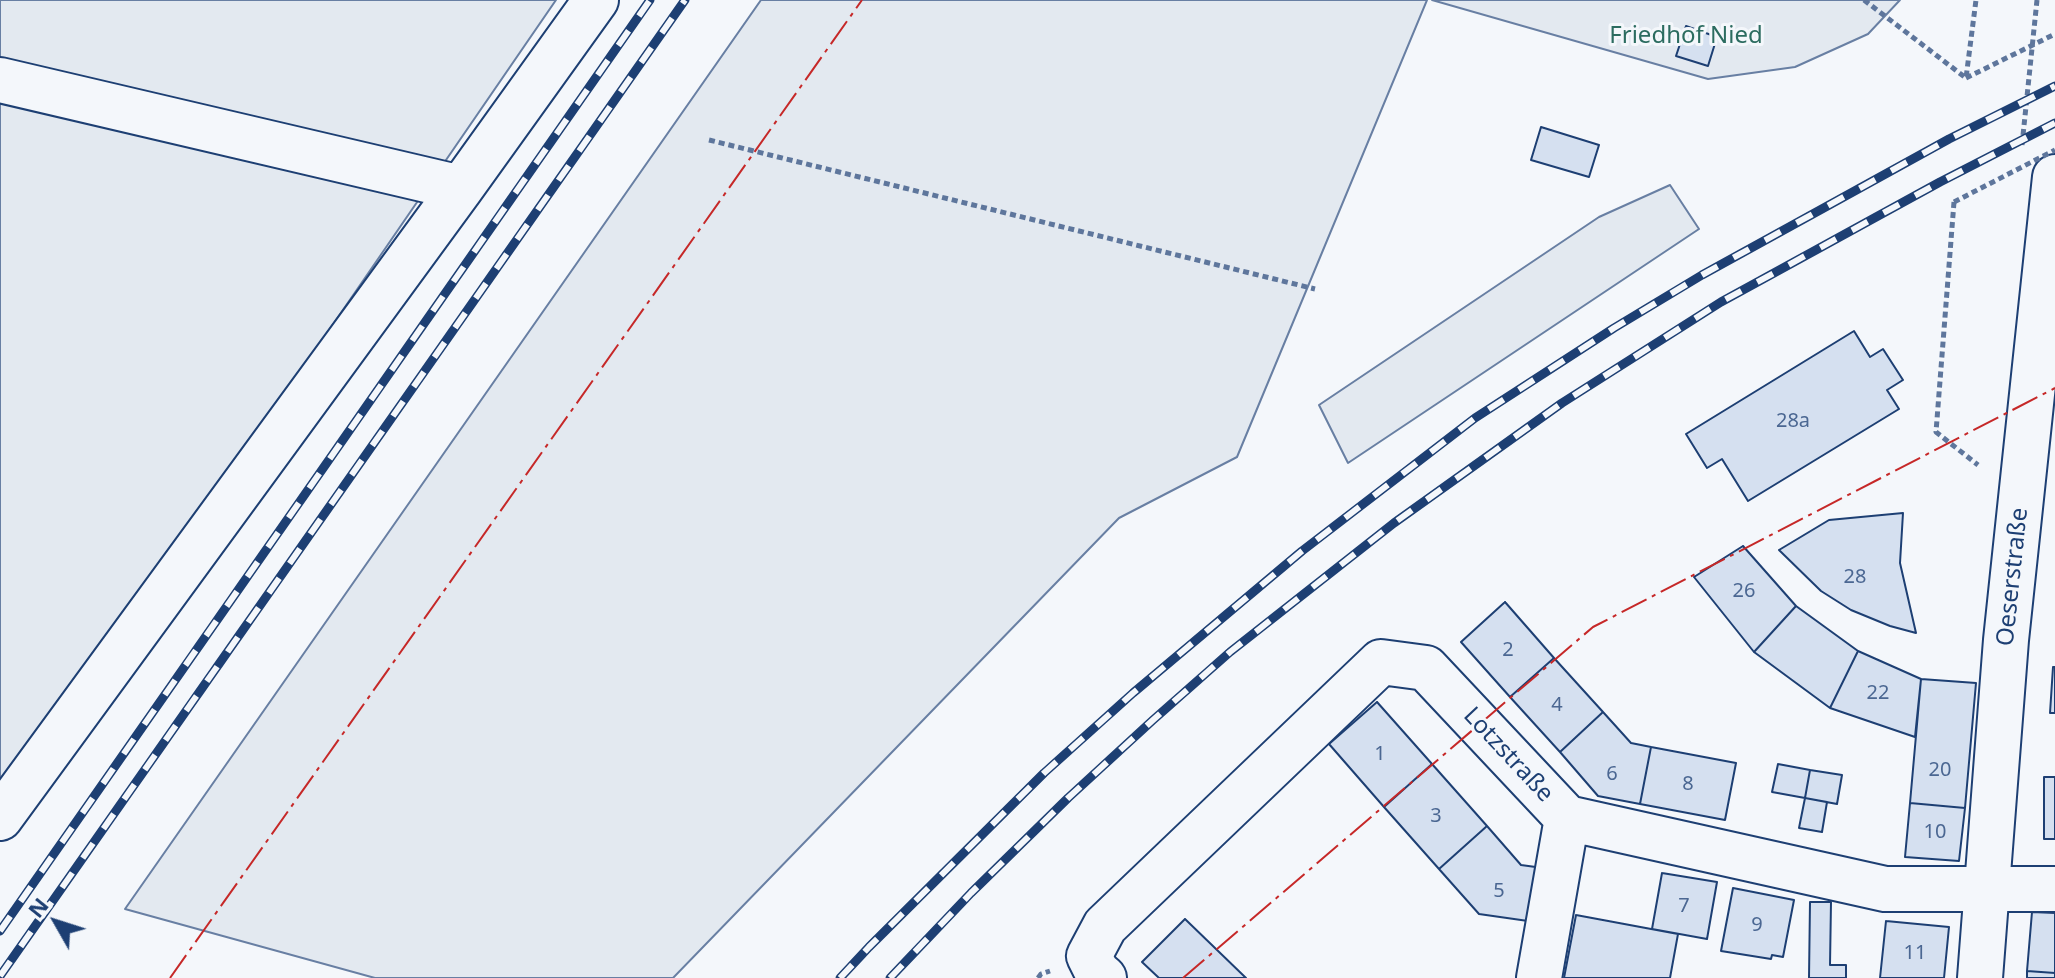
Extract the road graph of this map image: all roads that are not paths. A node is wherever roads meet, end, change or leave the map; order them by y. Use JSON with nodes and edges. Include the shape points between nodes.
{"nodes":[{"id":1,"x":596,"y":0,"type":"edge"},
{"id":2,"x":0,"y":80,"type":"edge"},
{"id":3,"x":2055,"y":177,"type":"edge"},
{"id":4,"x":461,"y":188,"type":"junction"},
{"id":5,"x":0,"y":818,"type":"edge"},
{"id":6,"x":1567,"y":818,"type":"junction"},
{"id":7,"x":2055,"y":889,"type":"edge"},
{"id":8,"x":1988,"y":890,"type":"junction"},
{"id":9,"x":1096,"y":967,"type":"edge"},
{"id":10,"x":1539,"y":978,"type":"edge"},
{"id":11,"x":1980,"y":978,"type":"edge"}],
"edges":[{"from":1,"to":4,"type":"street"},
{"from":2,"to":4,"type":"street"},
{"from":3,"to":8,"type":"street","name":"Oeserstraße","via":[[2006,640]]},
{"from":4,"to":5,"type":"street"},
{"from":6,"to":8,"type":"street","name":"Lotzstraße","via":[[1885,889]]},
{"from":6,"to":9,"type":"street","name":"Lotzstraße","via":[[1426,668],[1381,662],[1105,926]]},
{"from":6,"to":10,"type":"street"},
{"from":7,"to":8,"type":"street","name":"Lotzstraße"},
{"from":8,"to":11,"type":"street","name":"Oeserstraße"}]}
